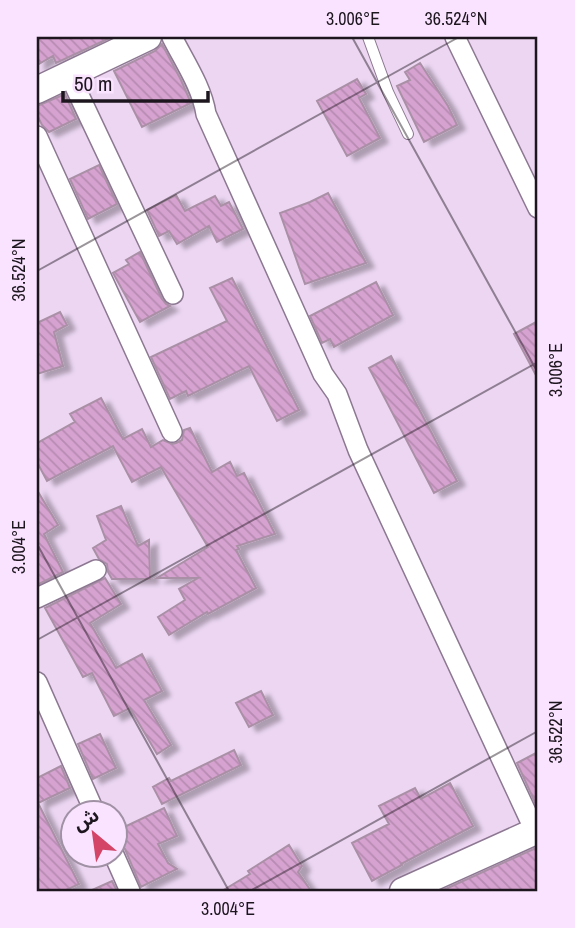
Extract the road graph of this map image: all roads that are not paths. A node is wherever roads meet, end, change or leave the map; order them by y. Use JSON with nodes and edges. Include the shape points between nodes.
{"nodes":[{"id":1,"x":148,"y":37,"type":"edge"},
{"id":2,"x":172,"y":37,"type":"edge"},
{"id":3,"x":368,"y":37,"type":"edge"},
{"id":4,"x":455,"y":37,"type":"edge"},
{"id":5,"x":69,"y":74,"type":"junction"},
{"id":6,"x":37,"y":90,"type":"edge"},
{"id":7,"x":408,"y":134,"type":"dead end"},
{"id":8,"x":37,"y":136,"type":"edge"},
{"id":9,"x":538,"y":208,"type":"edge"},
{"id":10,"x":173,"y":294,"type":"dead end"},
{"id":11,"x":172,"y":432,"type":"dead end"},
{"id":12,"x":96,"y":570,"type":"dead end"},
{"id":13,"x":37,"y":598,"type":"edge"},
{"id":14,"x":37,"y":682,"type":"edge"},
{"id":15,"x":89,"y":799,"type":"edge"},
{"id":16,"x":537,"y":831,"type":"edge"},
{"id":17,"x":120,"y":869,"type":"edge"},
{"id":18,"x":130,"y":891,"type":"edge"},
{"id":19,"x":403,"y":891,"type":"edge"}],
"edges":[{"from":1,"to":5,"type":"street"},
{"from":2,"to":16,"type":"street","via":[[323,374],[337,394],[358,450]]},
{"from":3,"to":7,"type":"lane"},
{"from":4,"to":9,"type":"street"},
{"from":5,"to":6,"type":"street"},
{"from":5,"to":10,"type":"street"},
{"from":8,"to":11,"type":"street"},
{"from":12,"to":13,"type":"street"},
{"from":14,"to":15,"type":"street"},
{"from":16,"to":19,"type":"street"},
{"from":17,"to":18,"type":"street"}]}
